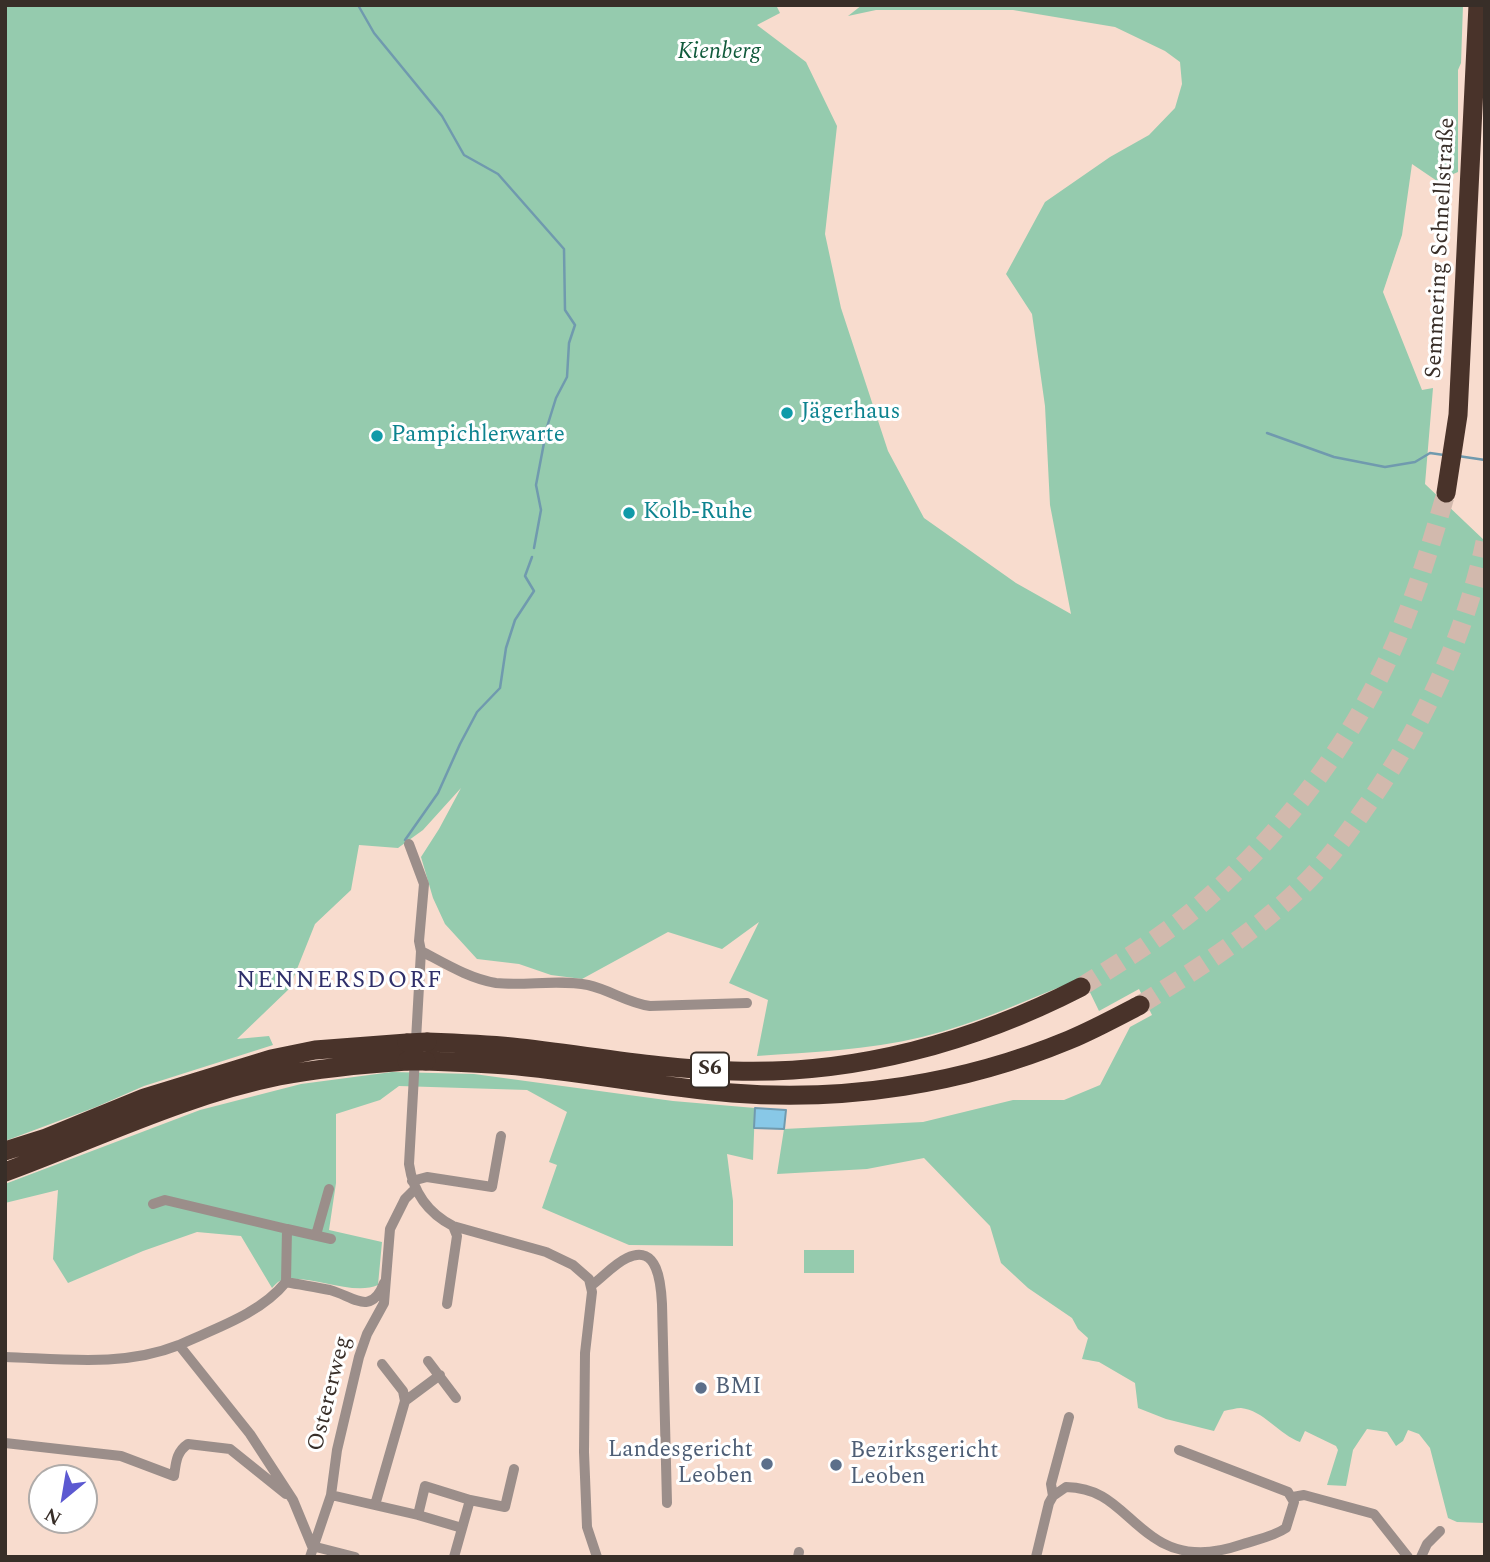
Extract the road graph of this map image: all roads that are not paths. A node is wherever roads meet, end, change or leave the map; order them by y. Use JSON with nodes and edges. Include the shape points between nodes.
{"nodes":[{"id":1,"x":1478,"y":5,"type":"edge"},
{"id":2,"x":1446,"y":493,"type":"tunnel mouth"},
{"id":3,"x":409,"y":844,"type":"dead end"},
{"id":4,"x":421,"y":951,"type":"junction"},
{"id":5,"x":1081,"y":987,"type":"tunnel mouth"},
{"id":6,"x":747,"y":1003,"type":"dead end"},
{"id":7,"x":1140,"y":1005,"type":"tunnel mouth"},
{"id":8,"x":417,"y":1052,"type":"junction"},
{"id":9,"x":501,"y":1136,"type":"dead end"},
{"id":10,"x":5,"y":1151,"type":"edge"},
{"id":11,"x":5,"y":1172,"type":"edge"},
{"id":12,"x":413,"y":1181,"type":"junction"},
{"id":13,"x":329,"y":1189,"type":"dead end"},
{"id":14,"x":153,"y":1204,"type":"dead end"},
{"id":15,"x":453,"y":1226,"type":"junction"},
{"id":16,"x":287,"y":1229,"type":"junction"},
{"id":17,"x":316,"y":1235,"type":"junction"},
{"id":18,"x":331,"y":1239,"type":"dead end"},
{"id":19,"x":386,"y":1277,"type":"junction"},
{"id":20,"x":286,"y":1282,"type":"junction"},
{"id":21,"x":592,"y":1285,"type":"junction"},
{"id":22,"x":447,"y":1304,"type":"dead end"},
{"id":23,"x":179,"y":1345,"type":"junction"},
{"id":24,"x":5,"y":1357,"type":"edge"},
{"id":25,"x":428,"y":1361,"type":"dead end"},
{"id":26,"x":382,"y":1364,"type":"dead end"},
{"id":27,"x":440,"y":1375,"type":"junction"},
{"id":28,"x":456,"y":1398,"type":"dead end"},
{"id":29,"x":405,"y":1401,"type":"junction"},
{"id":30,"x":1069,"y":1417,"type":"dead end"},
{"id":31,"x":5,"y":1443,"type":"edge"},
{"id":32,"x":1179,"y":1450,"type":"dead end"},
{"id":33,"x":514,"y":1469,"type":"dead end"},
{"id":34,"x":331,"y":1495,"type":"junction"},
{"id":35,"x":1054,"y":1496,"type":"junction"},
{"id":36,"x":1293,"y":1497,"type":"junction"},
{"id":37,"x":293,"y":1500,"type":"junction"},
{"id":38,"x":470,"y":1500,"type":"junction"},
{"id":39,"x":667,"y":1503,"type":"dead end"},
{"id":40,"x":375,"y":1505,"type":"junction"},
{"id":41,"x":418,"y":1515,"type":"junction"},
{"id":42,"x":462,"y":1528,"type":"junction"},
{"id":43,"x":1440,"y":1531,"type":"dead end"},
{"id":44,"x":312,"y":1551,"type":"edge"},
{"id":45,"x":355,"y":1557,"type":"edge"},
{"id":46,"x":454,"y":1557,"type":"edge"},
{"id":47,"x":597,"y":1557,"type":"edge"},
{"id":48,"x":1036,"y":1557,"type":"edge"},
{"id":49,"x":1408,"y":1557,"type":"edge"},
{"id":50,"x":1421,"y":1557,"type":"edge"}],
"edges":[{"from":1,"to":2,"type":"highway","name":"Semmering Schnellstraße","via":[[1465,302]]},
{"from":3,"to":4,"type":"street","via":[[424,884]]},
{"from":4,"to":6,"type":"street","via":[[496,982],[589,985],[650,1006]]},
{"from":4,"to":12,"type":"street","via":[[409,1164]]},
{"from":5,"to":8,"type":"highway","number":"S6","via":[[991,1029],[934,1047],[807,1070],[668,1068],[510,1046]]},
{"from":7,"to":8,"type":"highway","number":"S6","via":[[1070,1040],[1007,1063],[941,1080],[809,1095],[664,1087]]},
{"from":8,"to":10,"type":"highway","number":"S6","via":[[315,1050],[271,1059],[144,1098]]},
{"from":8,"to":11,"type":"highway","number":"S6","via":[[246,1085],[147,1116]]},
{"from":9,"to":12,"type":"street","via":[[492,1186],[427,1177]]},
{"from":12,"to":15,"type":"street","via":[[429,1208]]},
{"from":12,"to":19,"type":"street","name":"Ostererweg","via":[[390,1229]]},
{"from":13,"to":17,"type":"street"},
{"from":14,"to":16,"type":"street","via":[[165,1200]]},
{"from":15,"to":21,"type":"street","via":[[546,1252],[586,1274]]},
{"from":15,"to":22,"type":"street","via":[[457,1236]]},
{"from":16,"to":17,"type":"street"},
{"from":16,"to":20,"type":"street"},
{"from":17,"to":18,"type":"street"},
{"from":19,"to":20,"type":"street","via":[[381,1292],[362,1303],[333,1291]]},
{"from":19,"to":34,"type":"street","name":"Ostererweg","via":[[384,1303],[367,1334],[350,1392]]},
{"from":20,"to":23,"type":"street","via":[[238,1319]]},
{"from":21,"to":39,"type":"street","via":[[639,1255],[649,1259],[659,1273]]},
{"from":21,"to":47,"type":"street","via":[[585,1353],[584,1452],[587,1527]]},
{"from":23,"to":24,"type":"street","via":[[119,1361]]},
{"from":23,"to":37,"type":"street","via":[[228,1404]]},
{"from":25,"to":27,"type":"street"},
{"from":26,"to":29,"type":"street","name":"Ostererweg","via":[[403,1391]]},
{"from":27,"to":28,"type":"street"},
{"from":27,"to":29,"type":"street"},
{"from":29,"to":40,"type":"street"},
{"from":30,"to":35,"type":"street","via":[[1051,1484]]},
{"from":31,"to":37,"type":"street","via":[[121,1456],[174,1476],[177,1457],[188,1444],[230,1449]]},
{"from":32,"to":36,"type":"street"},
{"from":33,"to":38,"type":"street","via":[[505,1507]]},
{"from":34,"to":40,"type":"street"},
{"from":34,"to":44,"type":"street","name":"Ostererweg"},
{"from":35,"to":36,"type":"street","via":[[1066,1488],[1089,1491],[1113,1503],[1159,1541],[1192,1552],[1216,1553],[1283,1531],[1294,1508]]},
{"from":35,"to":48,"type":"street"},
{"from":36,"to":49,"type":"street","via":[[1304,1495],[1374,1514]]},
{"from":37,"to":44,"type":"street"},
{"from":38,"to":41,"type":"street","via":[[425,1486]]},
{"from":38,"to":42,"type":"street"},
{"from":40,"to":41,"type":"street"},
{"from":41,"to":42,"type":"street"},
{"from":42,"to":46,"type":"street"},
{"from":43,"to":50,"type":"street"},
{"from":44,"to":45,"type":"street"}]}
